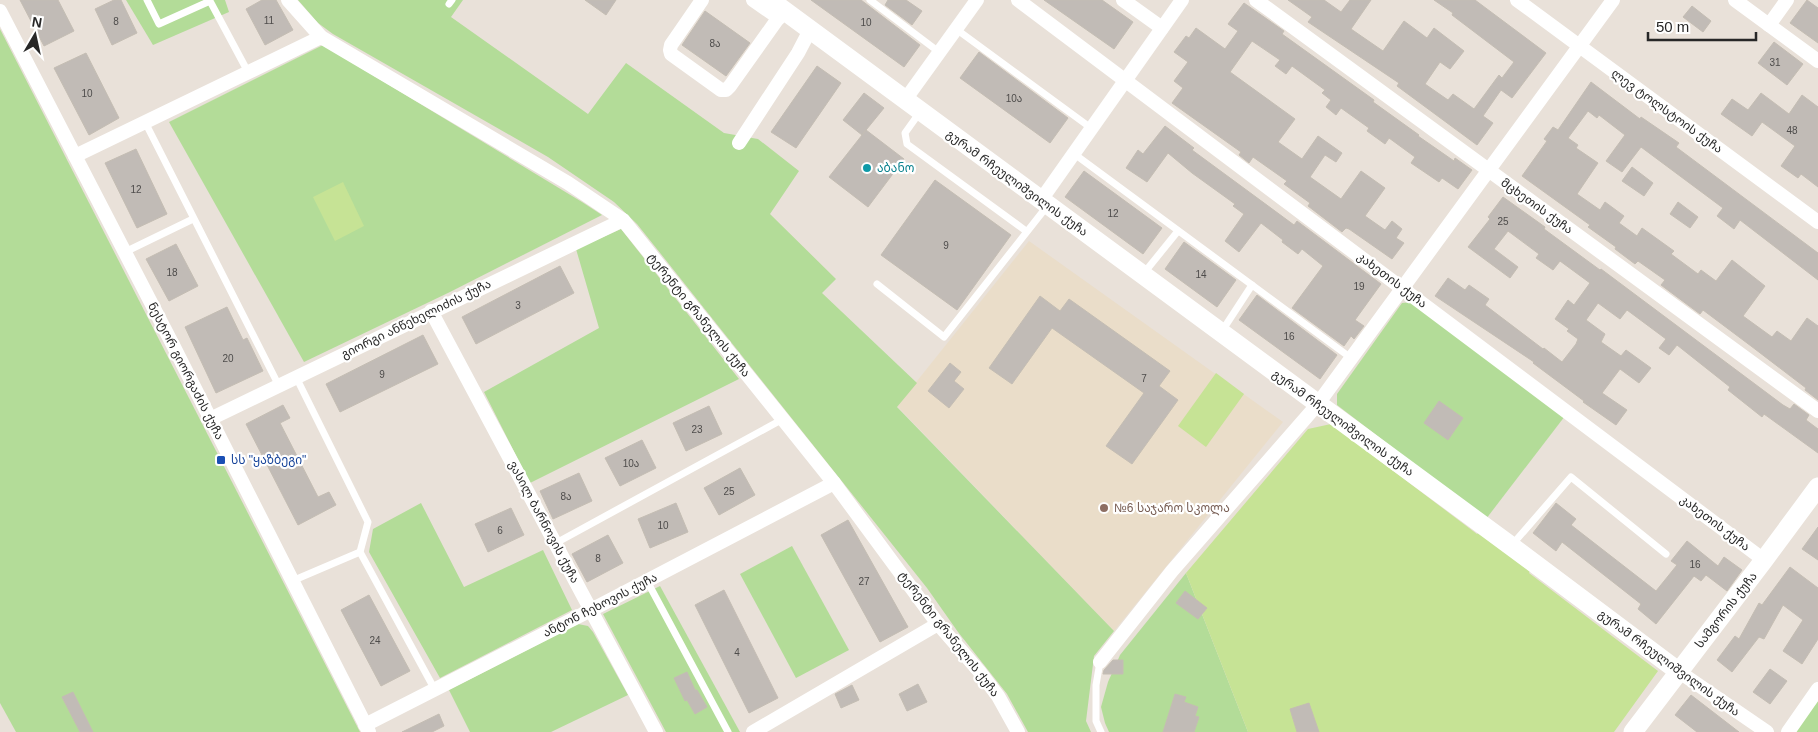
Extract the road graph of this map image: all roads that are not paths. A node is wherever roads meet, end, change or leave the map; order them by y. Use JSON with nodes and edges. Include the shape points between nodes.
{"nodes":[{"id":1,"x":146,"y":0,"type":"edge"},
{"id":2,"x":211,"y":0,"type":"edge"},
{"id":3,"x":288,"y":0,"type":"edge"},
{"id":4,"x":702,"y":0,"type":"edge"},
{"id":5,"x":753,"y":0,"type":"edge"},
{"id":6,"x":870,"y":0,"type":"edge"},
{"id":7,"x":977,"y":0,"type":"edge"},
{"id":8,"x":1018,"y":0,"type":"edge"},
{"id":9,"x":1123,"y":0,"type":"edge"},
{"id":10,"x":1182,"y":0,"type":"edge"},
{"id":11,"x":1256,"y":0,"type":"edge"},
{"id":12,"x":1517,"y":0,"type":"edge"},
{"id":13,"x":1612,"y":0,"type":"edge"},
{"id":14,"x":1735,"y":0,"type":"edge"},
{"id":15,"x":1787,"y":0,"type":"edge"},
{"id":16,"x":777,"y":10,"type":"edge"},
{"id":17,"x":0,"y":11,"type":"edge"},
{"id":18,"x":1769,"y":25,"type":"junction"},
{"id":19,"x":1162,"y":28,"type":"junction"},
{"id":20,"x":956,"y":29,"type":"junction"},
{"id":21,"x":810,"y":30,"type":"junction"},
{"id":22,"x":321,"y":37,"type":"junction"},
{"id":23,"x":1578,"y":45,"type":"junction"},
{"id":24,"x":940,"y":52,"type":"junction"},
{"id":25,"x":1818,"y":61,"type":"edge"},
{"id":26,"x":248,"y":72,"type":"junction"},
{"id":27,"x":1126,"y":81,"type":"junction"},
{"id":28,"x":904,"y":100,"type":"junction"},
{"id":29,"x":920,"y":112,"type":"junction"},
{"id":30,"x":145,"y":122,"type":"junction"},
{"id":31,"x":1091,"y":128,"type":"junction"},
{"id":32,"x":739,"y":143,"type":"dead end"},
{"id":33,"x":1073,"y":153,"type":"junction"},
{"id":34,"x":75,"y":156,"type":"junction"},
{"id":35,"x":1488,"y":170,"type":"junction"},
{"id":36,"x":1044,"y":202,"type":"junction"},
{"id":37,"x":193,"y":219,"type":"junction"},
{"id":38,"x":623,"y":220,"type":"junction"},
{"id":39,"x":1818,"y":222,"type":"edge"},
{"id":40,"x":1026,"y":231,"type":"junction"},
{"id":41,"x":1178,"y":231,"type":"junction"},
{"id":42,"x":125,"y":252,"type":"junction"},
{"id":43,"x":1142,"y":275,"type":"junction"},
{"id":44,"x":877,"y":284,"type":"dead end"},
{"id":45,"x":1252,"y":285,"type":"junction"},
{"id":46,"x":1403,"y":288,"type":"junction"},
{"id":47,"x":431,"y":311,"type":"junction"},
{"id":48,"x":1221,"y":333,"type":"junction"},
{"id":49,"x":1351,"y":358,"type":"junction"},
{"id":50,"x":296,"y":377,"type":"junction"},
{"id":51,"x":279,"y":386,"type":"junction"},
{"id":52,"x":1317,"y":405,"type":"junction"},
{"id":53,"x":1818,"y":411,"type":"edge"},
{"id":54,"x":210,"y":419,"type":"junction"},
{"id":55,"x":783,"y":419,"type":"junction"},
{"id":56,"x":834,"y":483,"type":"junction"},
{"id":57,"x":1818,"y":487,"type":"edge"},
{"id":58,"x":556,"y":543,"type":"junction"},
{"id":59,"x":1511,"y":546,"type":"junction"},
{"id":60,"x":360,"y":552,"type":"junction"},
{"id":61,"x":1666,"y":554,"type":"dead end"},
{"id":62,"x":1764,"y":560,"type":"junction"},
{"id":63,"x":292,"y":580,"type":"junction"},
{"id":64,"x":647,"y":581,"type":"junction"},
{"id":65,"x":591,"y":610,"type":"junction"},
{"id":66,"x":938,"y":624,"type":"junction"},
{"id":67,"x":1100,"y":662,"type":"joint"},
{"id":68,"x":1678,"y":671,"type":"junction"},
{"id":69,"x":1818,"y":689,"type":"edge"},
{"id":70,"x":435,"y":690,"type":"junction"},
{"id":71,"x":367,"y":729,"type":"edge"},
{"id":72,"x":656,"y":732,"type":"edge"},
{"id":73,"x":728,"y":732,"type":"edge"},
{"id":74,"x":753,"y":732,"type":"edge"},
{"id":75,"x":1018,"y":732,"type":"edge"},
{"id":76,"x":1101,"y":732,"type":"edge"},
{"id":77,"x":1633,"y":732,"type":"edge"},
{"id":78,"x":1767,"y":732,"type":"edge"},
{"id":79,"x":1788,"y":732,"type":"edge"}],
"edges":[{"from":1,"to":2,"type":"lane","via":[[159,24]]},
{"from":2,"to":26,"type":"lane"},
{"from":3,"to":22,"type":"street","name":"ტერენტი გრანელის ქუჩა"},
{"from":4,"to":16,"type":"street","via":[[670,50],[671,54],[721,90],[730,86]]},
{"from":5,"to":16,"type":"street"},
{"from":6,"to":24,"type":"lane"},
{"from":7,"to":20,"type":"street"},
{"from":8,"to":27,"type":"street","name":"კახეთის ქუჩა"},
{"from":9,"to":19,"type":"street"},
{"from":10,"to":19,"type":"street"},
{"from":11,"to":35,"type":"street","name":"მცხეთის ქუჩა"},
{"from":12,"to":23,"type":"street","name":"ლევ ტოლსტოის ქუჩა"},
{"from":13,"to":23,"type":"street"},
{"from":14,"to":18,"type":"street"},
{"from":15,"to":18,"type":"street"},
{"from":16,"to":21,"type":"street"},
{"from":17,"to":34,"type":"street","name":"ნესტორ გიორგაძის ქუჩა"},
{"from":18,"to":25,"type":"street"},
{"from":19,"to":27,"type":"street"},
{"from":20,"to":24,"type":"street"},
{"from":20,"to":31,"type":"lane"},
{"from":21,"to":28,"type":"street"},
{"from":21,"to":32,"type":"street"},
{"from":22,"to":26,"type":"street"},
{"from":22,"to":38,"type":"street","name":"ტერენტი გრანელის ქუჩა","via":[[568,183]]},
{"from":23,"to":35,"type":"street"},
{"from":23,"to":39,"type":"street","name":"ლევ ტოლსტოის ქუჩა"},
{"from":24,"to":28,"type":"street"},
{"from":26,"to":30,"type":"street"},
{"from":27,"to":31,"type":"street"},
{"from":27,"to":46,"type":"street","name":"კახეთის ქუჩა"},
{"from":28,"to":29,"type":"street","name":"გურამ რჩეულიშვილის ქუჩა"},
{"from":29,"to":36,"type":"street","name":"გურამ რჩეულიშვილის ქუჩა"},
{"from":29,"to":40,"type":"lane","via":[[905,133],[907,144]]},
{"from":30,"to":34,"type":"street"},
{"from":30,"to":37,"type":"lane"},
{"from":31,"to":33,"type":"street"},
{"from":33,"to":36,"type":"street"},
{"from":33,"to":41,"type":"lane"},
{"from":34,"to":42,"type":"street","name":"ნესტორ გიორგაძის ქუჩა"},
{"from":35,"to":46,"type":"street"},
{"from":35,"to":53,"type":"street","name":"მცხეთის ქუჩა"},
{"from":36,"to":40,"type":"lane"},
{"from":36,"to":43,"type":"street","name":"გურამ რჩეულიშვილის ქუჩა"},
{"from":37,"to":42,"type":"lane"},
{"from":37,"to":51,"type":"lane"},
{"from":38,"to":47,"type":"street","name":"გიორგი ანწეხელიძის ქუჩა"},
{"from":38,"to":55,"type":"street","name":"ტერენტი გრანელის ქუჩა"},
{"from":40,"to":44,"type":"lane","via":[[944,337]]},
{"from":41,"to":43,"type":"lane"},
{"from":41,"to":45,"type":"lane"},
{"from":42,"to":54,"type":"street","name":"ნესტორ გიორგაძის ქუჩა"},
{"from":43,"to":48,"type":"street","name":"გურამ რჩეულიშვილის ქუჩა"},
{"from":45,"to":48,"type":"lane"},
{"from":45,"to":49,"type":"lane"},
{"from":46,"to":49,"type":"street"},
{"from":46,"to":62,"type":"street","name":"კახეთის ქუჩა"},
{"from":47,"to":50,"type":"street","name":"გიორგი ანწეხელიძის ქუჩა"},
{"from":47,"to":58,"type":"street","name":"ვასილ ბარნოვის ქუჩა"},
{"from":48,"to":52,"type":"street","name":"გურამ რჩეულიშვილის ქუჩა"},
{"from":49,"to":52,"type":"street"},
{"from":50,"to":51,"type":"street","name":"გიორგი ანწეხელიძის ქუჩა"},
{"from":50,"to":60,"type":"lane","via":[[368,522]]},
{"from":51,"to":54,"type":"street","name":"გიორგი ანწეხელიძის ქუჩა"},
{"from":52,"to":59,"type":"street","name":"გურამ რჩეულიშვილის ქუჩა"},
{"from":52,"to":67,"type":"street","via":[[1172,571]]},
{"from":54,"to":63,"type":"street","name":"ნესტორ გიორგაძის ქუჩა"},
{"from":55,"to":56,"type":"street","name":"ტერენტი გრანელის ქუჩა"},
{"from":55,"to":58,"type":"lane"},
{"from":56,"to":64,"type":"street","name":"ანტონ ჩეხოვის ქუჩა"},
{"from":56,"to":66,"type":"street","name":"ტერენტი გრანელის ქუჩა"},
{"from":57,"to":62,"type":"street","name":"სამგორის ქუჩა"},
{"from":58,"to":65,"type":"street","name":"ვასილ ბარნოვის ქუჩა"},
{"from":59,"to":61,"type":"lane","via":[[1571,477]]},
{"from":59,"to":68,"type":"street","name":"გურამ რჩეულიშვილის ქუჩა"},
{"from":60,"to":63,"type":"lane"},
{"from":60,"to":70,"type":"lane"},
{"from":62,"to":68,"type":"street","name":"სამგორის ქუჩა"},
{"from":63,"to":71,"type":"street","name":"ნესტორ გიორგაძის ქუჩა"},
{"from":64,"to":65,"type":"street","name":"ანტონ ჩეხოვის ქუჩა"},
{"from":64,"to":73,"type":"lane"},
{"from":65,"to":70,"type":"street","name":"ანტონ ჩეხოვის ქუჩა"},
{"from":65,"to":72,"type":"street","name":"ვასილ ბარნოვის ქუჩა"},
{"from":66,"to":74,"type":"street"},
{"from":66,"to":75,"type":"street","name":"ტერენტი გრანელის ქუჩა","via":[[998,696]]},
{"from":67,"to":76,"type":"lane","via":[[1096,721]]},
{"from":68,"to":77,"type":"street","name":"სამგორის ქუჩა"},
{"from":68,"to":78,"type":"street","name":"გურამ რჩეულიშვილის ქუჩა"},
{"from":69,"to":79,"type":"street"},
{"from":70,"to":71,"type":"street","name":"ანტონ ჩეხოვის ქუჩა"}]}
